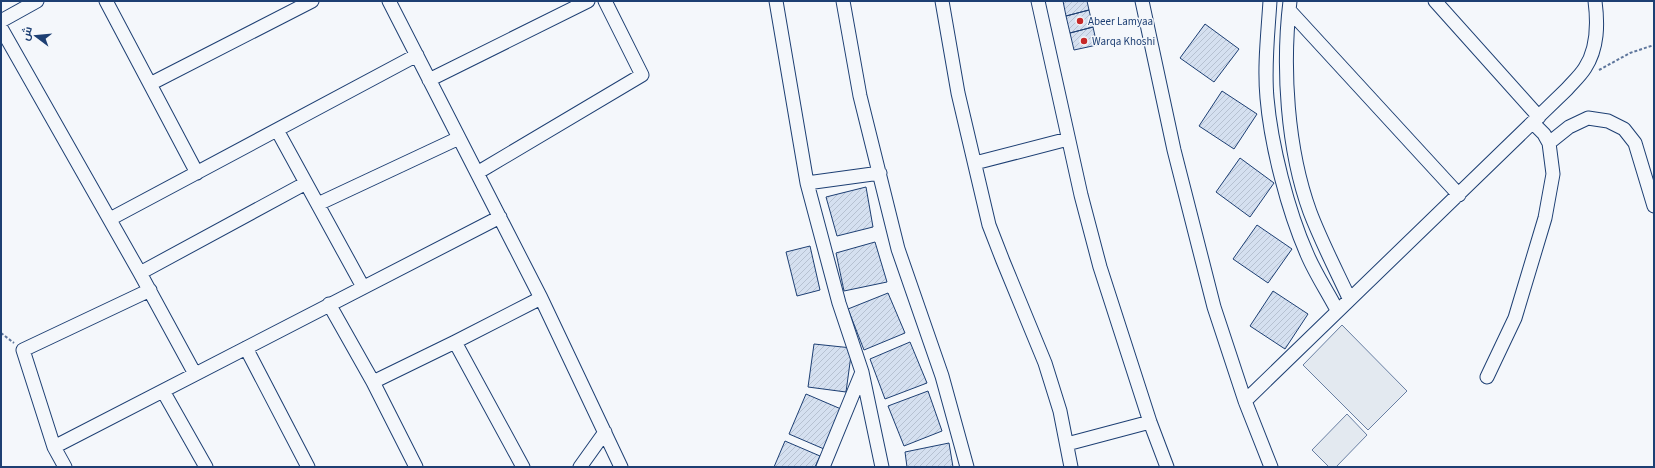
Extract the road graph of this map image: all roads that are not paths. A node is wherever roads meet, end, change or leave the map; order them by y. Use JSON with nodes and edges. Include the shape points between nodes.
{"nodes":[{"id":1,"x":38,"y":1,"type":"edge"},
{"id":2,"x":106,"y":1,"type":"edge"},
{"id":3,"x":312,"y":1,"type":"edge"},
{"id":4,"x":389,"y":1,"type":"edge"},
{"id":5,"x":588,"y":1,"type":"edge"},
{"id":6,"x":605,"y":1,"type":"edge"},
{"id":7,"x":776,"y":1,"type":"edge"},
{"id":8,"x":843,"y":1,"type":"edge"},
{"id":9,"x":942,"y":1,"type":"edge"},
{"id":10,"x":1038,"y":1,"type":"edge"},
{"id":11,"x":1142,"y":1,"type":"edge"},
{"id":12,"x":1270,"y":1,"type":"edge"},
{"id":13,"x":1435,"y":1,"type":"edge"},
{"id":14,"x":1594,"y":2,"type":"edge"},
{"id":15,"x":1289,"y":6,"type":"edge"},
{"id":16,"x":1,"y":21,"type":"edge"},
{"id":17,"x":1,"y":28,"type":"edge"},
{"id":18,"x":417,"y":55,"type":"junction"},
{"id":19,"x":429,"y":80,"type":"junction"},
{"id":20,"x":150,"y":84,"type":"junction"},
{"id":21,"x":1536,"y":120,"type":"junction"},
{"id":22,"x":277,"y":130,"type":"junction"},
{"id":23,"x":459,"y":138,"type":"junction"},
{"id":24,"x":1068,"y":139,"type":"junction"},
{"id":25,"x":1549,"y":143,"type":"junction"},
{"id":26,"x":975,"y":163,"type":"junction"},
{"id":27,"x":196,"y":173,"type":"junction"},
{"id":28,"x":477,"y":173,"type":"junction"},
{"id":29,"x":880,"y":173,"type":"junction"},
{"id":30,"x":306,"y":183,"type":"junction"},
{"id":31,"x":807,"y":183,"type":"junction"},
{"id":32,"x":1459,"y":195,"type":"junction"},
{"id":33,"x":318,"y":204,"type":"junction"},
{"id":34,"x":1654,"y":206,"type":"edge"},
{"id":35,"x":500,"y":217,"type":"junction"},
{"id":36,"x":110,"y":219,"type":"junction"},
{"id":37,"x":140,"y":273,"type":"junction"},
{"id":38,"x":363,"y":287,"type":"junction"},
{"id":39,"x":150,"y":290,"type":"junction"},
{"id":40,"x":541,"y":298,"type":"junction"},
{"id":41,"x":1349,"y":298,"type":"junction"},
{"id":42,"x":329,"y":304,"type":"junction"},
{"id":43,"x":1337,"y":310,"type":"junction"},
{"id":44,"x":455,"y":342,"type":"junction"},
{"id":45,"x":246,"y":348,"type":"junction"},
{"id":46,"x":862,"y":372,"type":"junction"},
{"id":47,"x":195,"y":374,"type":"junction"},
{"id":48,"x":1487,"y":377,"type":"dead end"},
{"id":49,"x":373,"y":382,"type":"junction"},
{"id":50,"x":163,"y":391,"type":"junction"},
{"id":51,"x":1245,"y":401,"type":"junction"},
{"id":52,"x":1150,"y":422,"type":"junction"},
{"id":53,"x":605,"y":432,"type":"junction"},
{"id":54,"x":1066,"y":444,"type":"junction"},
{"id":55,"x":54,"y":447,"type":"junction"},
{"id":56,"x":64,"y":467,"type":"edge"},
{"id":57,"x":206,"y":467,"type":"edge"},
{"id":58,"x":308,"y":467,"type":"edge"},
{"id":59,"x":416,"y":467,"type":"edge"},
{"id":60,"x":523,"y":467,"type":"edge"},
{"id":61,"x":580,"y":467,"type":"edge"},
{"id":62,"x":621,"y":467,"type":"edge"},
{"id":63,"x":823,"y":467,"type":"edge"},
{"id":64,"x":882,"y":467,"type":"edge"},
{"id":65,"x":968,"y":467,"type":"edge"},
{"id":66,"x":1071,"y":467,"type":"edge"},
{"id":67,"x":1167,"y":467,"type":"edge"},
{"id":68,"x":1271,"y":467,"type":"edge"}],
"edges":[{"from":1,"to":16,"type":"street"},
{"from":2,"to":20,"type":"street"},
{"from":3,"to":20,"type":"street"},
{"from":4,"to":18,"type":"street"},
{"from":5,"to":19,"type":"street"},
{"from":6,"to":28,"type":"street","via":[[642,75]]},
{"from":7,"to":31,"type":"street"},
{"from":8,"to":29,"type":"street","via":[[860,96]]},
{"from":9,"to":26,"type":"street","via":[[958,93]]},
{"from":10,"to":24,"type":"street"},
{"from":11,"to":51,"type":"street","via":[[1174,150],[1212,299]]},
{"from":12,"to":43,"type":"street","via":[[1267,98],[1272,134],[1289,203],[1307,254]]},
{"from":13,"to":21,"type":"street"},
{"from":14,"to":21,"type":"street","via":[[1598,22],[1596,37],[1585,68]]},
{"from":15,"to":32,"type":"street"},
{"from":15,"to":41,"type":"street","via":[[1288,89],[1294,148],[1310,211]]},
{"from":17,"to":36,"type":"street"},
{"from":18,"to":19,"type":"street"},
{"from":18,"to":22,"type":"street"},
{"from":19,"to":23,"type":"street"},
{"from":20,"to":27,"type":"street"},
{"from":21,"to":25,"type":"street"},
{"from":21,"to":32,"type":"street"},
{"from":22,"to":27,"type":"street"},
{"from":22,"to":30,"type":"street"},
{"from":23,"to":28,"type":"street"},
{"from":23,"to":33,"type":"street"},
{"from":24,"to":26,"type":"street"},
{"from":24,"to":52,"type":"street","via":[[1100,267]]},
{"from":25,"to":34,"type":"street","via":[[1569,127],[1588,118],[1608,121],[1624,129],[1635,143]]},
{"from":25,"to":48,"type":"street","via":[[1553,174],[1545,218],[1515,318]]},
{"from":26,"to":54,"type":"street","via":[[989,225],[1045,363],[1060,411]]},
{"from":27,"to":36,"type":"street"},
{"from":28,"to":35,"type":"street"},
{"from":29,"to":31,"type":"street"},
{"from":29,"to":65,"type":"street","via":[[898,249],[942,376]]},
{"from":30,"to":33,"type":"street"},
{"from":30,"to":37,"type":"street"},
{"from":31,"to":46,"type":"street","via":[[839,303]]},
{"from":32,"to":41,"type":"street"},
{"from":33,"to":38,"type":"street"},
{"from":35,"to":38,"type":"street"},
{"from":35,"to":40,"type":"street"},
{"from":36,"to":37,"type":"street"},
{"from":37,"to":39,"type":"street"},
{"from":38,"to":42,"type":"street"},
{"from":39,"to":47,"type":"street"},
{"from":39,"to":55,"type":"street","via":[[23,350]]},
{"from":40,"to":44,"type":"street"},
{"from":40,"to":53,"type":"street"},
{"from":41,"to":43,"type":"street"},
{"from":42,"to":45,"type":"street"},
{"from":42,"to":49,"type":"street"},
{"from":43,"to":51,"type":"street"},
{"from":44,"to":49,"type":"street"},
{"from":44,"to":60,"type":"street"},
{"from":45,"to":47,"type":"street"},
{"from":45,"to":58,"type":"street"},
{"from":46,"to":63,"type":"street"},
{"from":46,"to":64,"type":"street"},
{"from":47,"to":50,"type":"street"},
{"from":49,"to":59,"type":"street"},
{"from":50,"to":55,"type":"street"},
{"from":50,"to":57,"type":"street"},
{"from":51,"to":68,"type":"street"},
{"from":52,"to":54,"type":"street"},
{"from":52,"to":67,"type":"street"},
{"from":53,"to":61,"type":"street"},
{"from":53,"to":62,"type":"street"},
{"from":54,"to":66,"type":"street"},
{"from":55,"to":56,"type":"street"}]}
